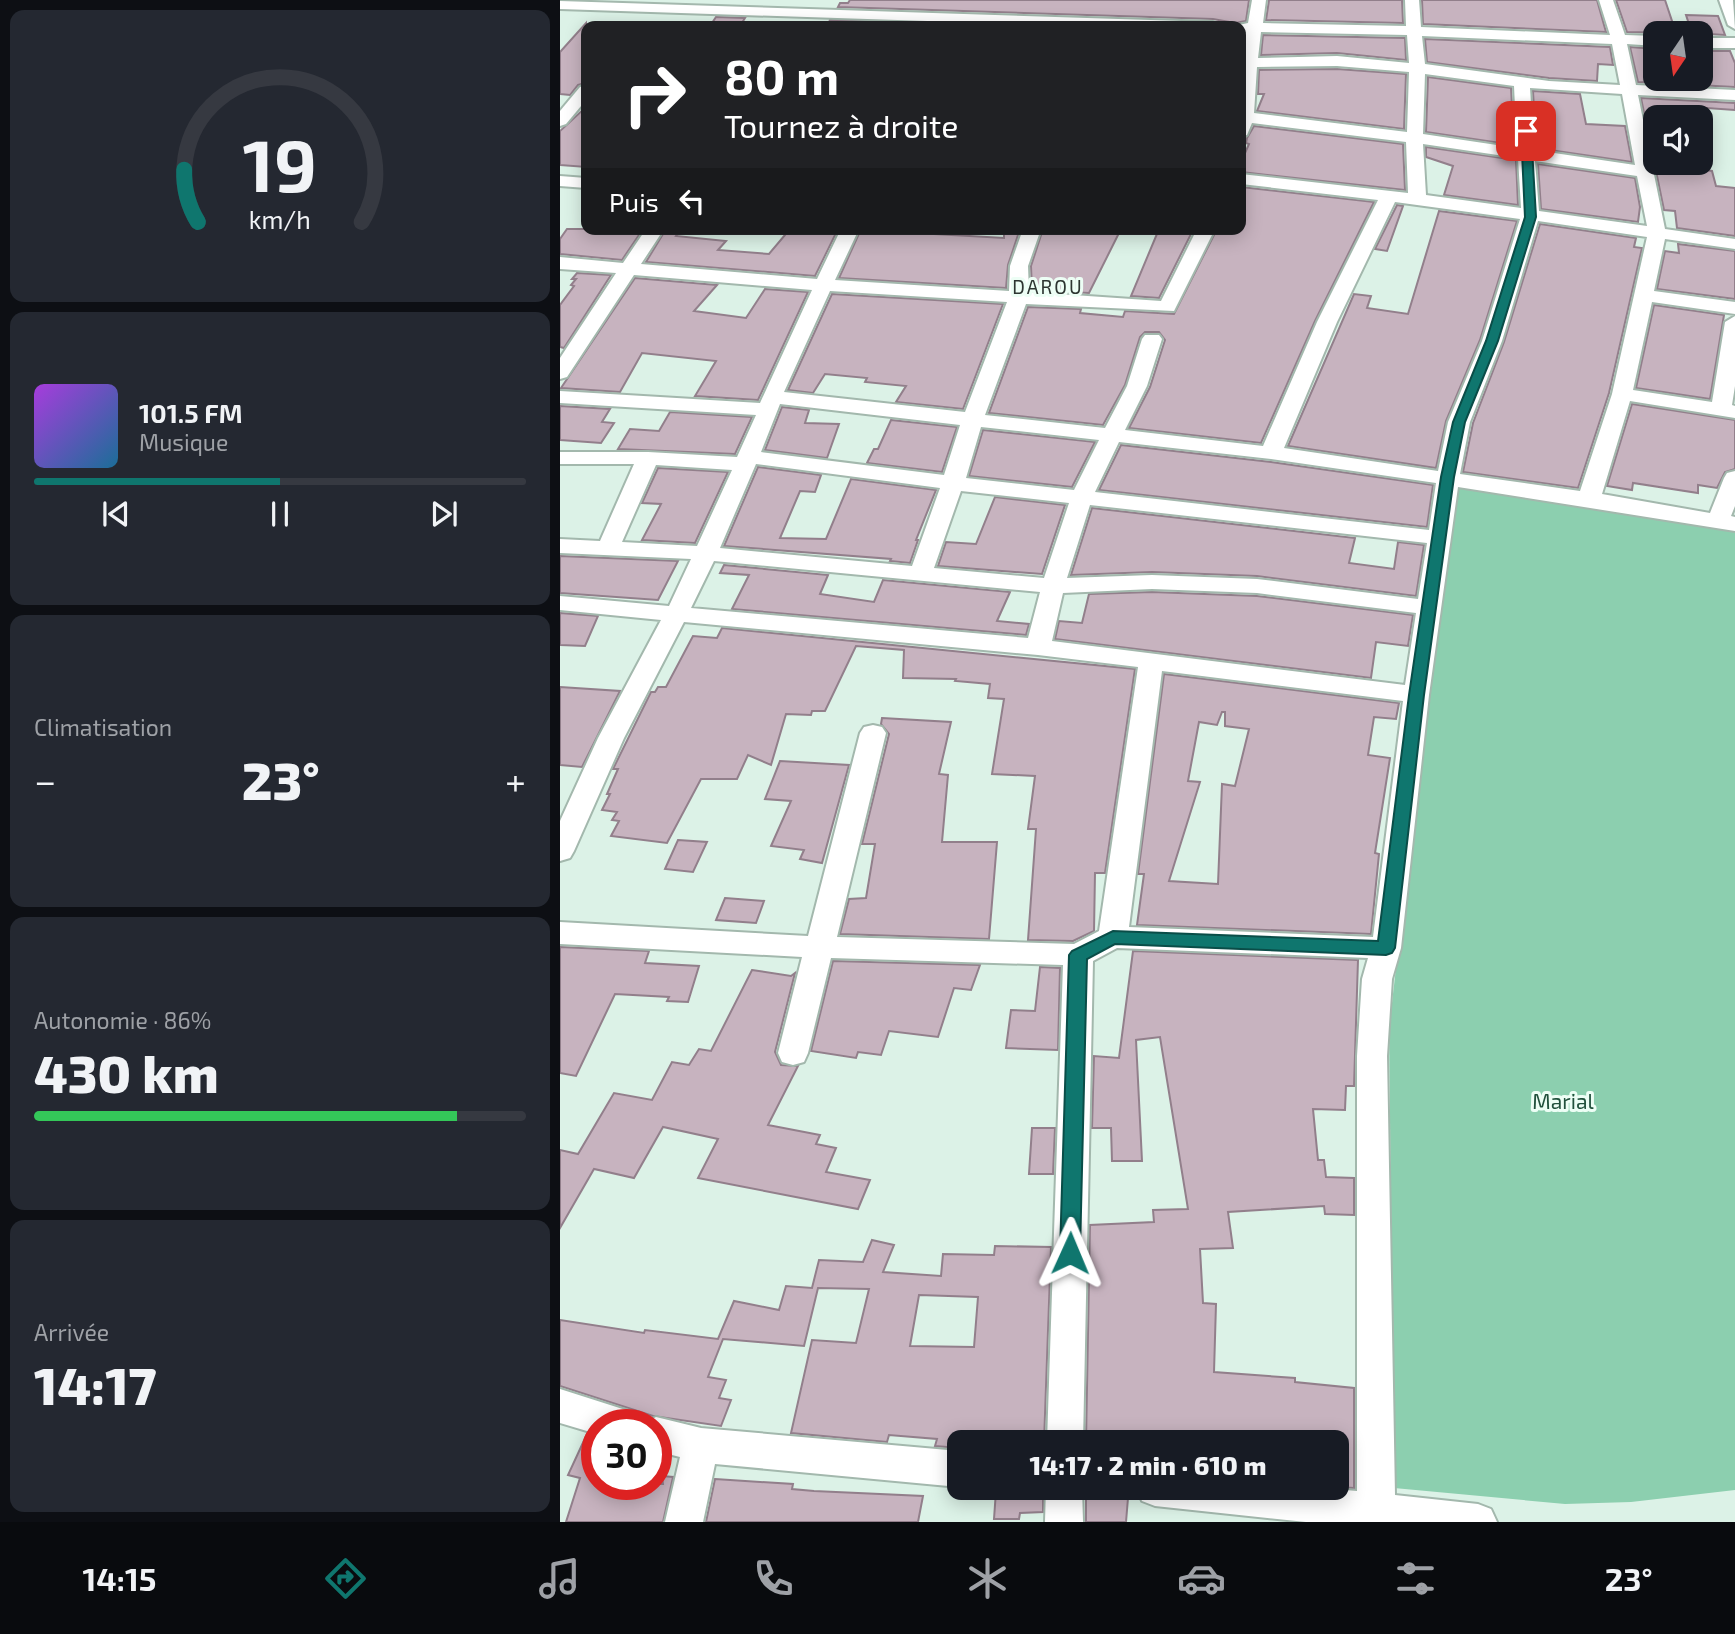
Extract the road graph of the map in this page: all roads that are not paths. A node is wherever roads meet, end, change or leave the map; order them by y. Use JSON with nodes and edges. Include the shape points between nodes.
{"nodes":[{"id":1,"x":950,"y":0,"type":"edge"},
{"id":2,"x":1259,"y":0,"type":"edge"},
{"id":3,"x":1412,"y":0,"type":"edge"},
{"id":4,"x":1606,"y":0,"type":"edge"},
{"id":5,"x":1726,"y":0,"type":"edge"},
{"id":6,"x":645,"y":4,"type":"edge"},
{"id":7,"x":560,"y":5,"type":"edge"},
{"id":8,"x":795,"y":6,"type":"edge"},
{"id":9,"x":1101,"y":19,"type":"edge"},
{"id":10,"x":633,"y":21,"type":"edge"},
{"id":11,"x":931,"y":21,"type":"edge"},
{"id":12,"x":940,"y":21,"type":"edge"},
{"id":13,"x":994,"y":21,"type":"edge"},
{"id":14,"x":1133,"y":21,"type":"edge"},
{"id":15,"x":1735,"y":25,"type":"edge"},
{"id":16,"x":1248,"y":28,"type":"edge"},
{"id":17,"x":1413,"y":31,"type":"junction"},
{"id":18,"x":1619,"y":40,"type":"junction"},
{"id":19,"x":1643,"y":41,"type":"edge"},
{"id":20,"x":1713,"y":43,"type":"edge"},
{"id":21,"x":1735,"y":43,"type":"edge"},
{"id":22,"x":1246,"y":51,"type":"edge"},
{"id":23,"x":1246,"y":63,"type":"edge"},
{"id":24,"x":1417,"y":68,"type":"junction"},
{"id":25,"x":1522,"y":83,"type":"junction"},
{"id":26,"x":1630,"y":89,"type":"junction"},
{"id":27,"x":1735,"y":95,"type":"edge"},
{"id":28,"x":581,"y":98,"type":"edge"},
{"id":29,"x":560,"y":99,"type":"edge"},
{"id":30,"x":581,"y":101,"type":"edge"},
{"id":31,"x":560,"y":121,"type":"edge"},
{"id":32,"x":1246,"y":124,"type":"edge"},
{"id":33,"x":1414,"y":138,"type":"junction"},
{"id":34,"x":1643,"y":152,"type":"edge"},
{"id":35,"x":1528,"y":156,"type":"junction"},
{"id":36,"x":1643,"y":171,"type":"edge"},
{"id":37,"x":1647,"y":175,"type":"edge"},
{"id":38,"x":1246,"y":180,"type":"edge"},
{"id":39,"x":560,"y":181,"type":"edge"},
{"id":40,"x":581,"y":183,"type":"edge"},
{"id":41,"x":1388,"y":197,"type":"junction"},
{"id":42,"x":1418,"y":199,"type":"junction"},
{"id":43,"x":1530,"y":217,"type":"junction"},
{"id":44,"x":1657,"y":233,"type":"junction"},
{"id":45,"x":651,"y":235,"type":"edge"},
{"id":46,"x":847,"y":235,"type":"edge"},
{"id":47,"x":1025,"y":235,"type":"edge"},
{"id":48,"x":1200,"y":235,"type":"edge"},
{"id":49,"x":1735,"y":244,"type":"edge"},
{"id":50,"x":560,"y":263,"type":"edge"},
{"id":51,"x":628,"y":269,"type":"junction"},
{"id":52,"x":825,"y":285,"type":"junction"},
{"id":53,"x":1644,"y":295,"type":"junction"},
{"id":54,"x":1019,"y":296,"type":"junction"},
{"id":55,"x":1735,"y":308,"type":"edge"},
{"id":56,"x":1735,"y":322,"type":"edge"},
{"id":57,"x":1152,"y":339,"type":"dead end"},
{"id":58,"x":560,"y":373,"type":"edge"},
{"id":59,"x":1622,"y":394,"type":"junction"},
{"id":60,"x":560,"y":397,"type":"edge"},
{"id":61,"x":770,"y":403,"type":"junction"},
{"id":62,"x":1728,"y":411,"type":"edge"},
{"id":63,"x":973,"y":418,"type":"junction"},
{"id":64,"x":1115,"y":433,"type":"junction"},
{"id":65,"x":1271,"y":453,"type":"junction"},
{"id":66,"x":560,"y":458,"type":"edge"},
{"id":67,"x":648,"y":458,"type":"junction"},
{"id":68,"x":747,"y":460,"type":"junction"},
{"id":69,"x":1448,"y":477,"type":"junction"},
{"id":70,"x":1735,"y":478,"type":"edge"},
{"id":71,"x":953,"y":483,"type":"junction"},
{"id":72,"x":1082,"y":496,"type":"junction"},
{"id":73,"x":1589,"y":499,"type":"junction"},
{"id":74,"x":1726,"y":522,"type":"edge"},
{"id":75,"x":1440,"y":538,"type":"junction"},
{"id":76,"x":560,"y":546,"type":"edge"},
{"id":77,"x":608,"y":549,"type":"junction"},
{"id":78,"x":704,"y":553,"type":"junction"},
{"id":79,"x":921,"y":573,"type":"junction"},
{"id":80,"x":1053,"y":586,"type":"junction"},
{"id":81,"x":560,"y":603,"type":"edge"},
{"id":82,"x":1430,"y":608,"type":"junction"},
{"id":83,"x":678,"y":614,"type":"junction"},
{"id":84,"x":1038,"y":647,"type":"junction"},
{"id":85,"x":1150,"y":660,"type":"junction"},
{"id":86,"x":1416,"y":695,"type":"junction"},
{"id":87,"x":873,"y":733,"type":"dead end"},
{"id":88,"x":560,"y":851,"type":"edge"},
{"id":89,"x":560,"y":933,"type":"edge"},
{"id":90,"x":1113,"y":937,"type":"junction"},
{"id":91,"x":818,"y":947,"type":"junction"},
{"id":92,"x":1386,"y":948,"type":"junction"},
{"id":93,"x":1078,"y":955,"type":"junction"},
{"id":94,"x":793,"y":1053,"type":"dead end"},
{"id":95,"x":560,"y":1406,"type":"edge"},
{"id":96,"x":581,"y":1412,"type":"edge"},
{"id":97,"x":1065,"y":1430,"type":"edge"},
{"id":98,"x":672,"y":1438,"type":"edge"},
{"id":99,"x":701,"y":1445,"type":"junction"},
{"id":100,"x":947,"y":1468,"type":"edge"},
{"id":101,"x":1064,"y":1500,"type":"edge"},
{"id":102,"x":1249,"y":1500,"type":"edge"},
{"id":103,"x":1376,"y":1516,"type":"edge"},
{"id":104,"x":684,"y":1522,"type":"edge"},
{"id":105,"x":1063,"y":1522,"type":"edge"},
{"id":106,"x":1478,"y":1522,"type":"edge"}],
"edges":[{"from":1,"to":12,"type":"street"},
{"from":2,"to":16,"type":"street"},
{"from":3,"to":17,"type":"street"},
{"from":4,"to":18,"type":"street"},
{"from":5,"to":15,"type":"street"},
{"from":6,"to":7,"type":"street"},
{"from":6,"to":8,"type":"street"},
{"from":6,"to":10,"type":"street"},
{"from":8,"to":11,"type":"street"},
{"from":9,"to":13,"type":"street"},
{"from":9,"to":14,"type":"street"},
{"from":16,"to":17,"type":"street"},
{"from":16,"to":22,"type":"street"},
{"from":17,"to":18,"type":"street"},
{"from":17,"to":24,"type":"street"},
{"from":18,"to":19,"type":"street"},
{"from":18,"to":26,"type":"street"},
{"from":20,"to":21,"type":"street"},
{"from":23,"to":24,"type":"street","via":[[1317,60]]},
{"from":24,"to":25,"type":"street"},
{"from":24,"to":33,"type":"street"},
{"from":25,"to":26,"type":"street"},
{"from":25,"to":35,"type":"street"},
{"from":26,"to":27,"type":"street"},
{"from":26,"to":34,"type":"street"},
{"from":28,"to":29,"type":"street"},
{"from":30,"to":31,"type":"street"},
{"from":32,"to":33,"type":"street"},
{"from":33,"to":35,"type":"street"},
{"from":33,"to":42,"type":"street"},
{"from":35,"to":36,"type":"street"},
{"from":35,"to":43,"type":"street"},
{"from":37,"to":44,"type":"street"},
{"from":38,"to":41,"type":"street"},
{"from":39,"to":40,"type":"street"},
{"from":41,"to":42,"type":"street"},
{"from":41,"to":65,"type":"street","via":[[1326,322]]},
{"from":42,"to":43,"type":"street"},
{"from":43,"to":44,"type":"street"},
{"from":43,"to":69,"type":"street","via":[[1492,341],[1459,422]]},
{"from":44,"to":49,"type":"street"},
{"from":44,"to":53,"type":"street"},
{"from":45,"to":51,"type":"street"},
{"from":46,"to":52,"type":"street"},
{"from":47,"to":54,"type":"street"},
{"from":48,"to":54,"type":"street","via":[[1167,307]]},
{"from":50,"to":51,"type":"street"},
{"from":51,"to":52,"type":"street"},
{"from":51,"to":58,"type":"street"},
{"from":52,"to":54,"type":"street"},
{"from":52,"to":61,"type":"street"},
{"from":53,"to":55,"type":"street"},
{"from":53,"to":59,"type":"street"},
{"from":54,"to":63,"type":"street"},
{"from":56,"to":62,"type":"street"},
{"from":57,"to":64,"type":"street"},
{"from":59,"to":62,"type":"street"},
{"from":59,"to":73,"type":"street"},
{"from":60,"to":61,"type":"street"},
{"from":61,"to":63,"type":"street"},
{"from":61,"to":68,"type":"street"},
{"from":63,"to":64,"type":"street"},
{"from":63,"to":71,"type":"street"},
{"from":64,"to":65,"type":"street"},
{"from":64,"to":72,"type":"street"},
{"from":65,"to":69,"type":"street"},
{"from":66,"to":67,"type":"street"},
{"from":67,"to":68,"type":"street"},
{"from":67,"to":77,"type":"street"},
{"from":68,"to":71,"type":"street"},
{"from":68,"to":78,"type":"street"},
{"from":69,"to":73,"type":"street"},
{"from":69,"to":75,"type":"street"},
{"from":70,"to":74,"type":"street"},
{"from":71,"to":72,"type":"street"},
{"from":71,"to":79,"type":"street"},
{"from":72,"to":75,"type":"street"},
{"from":72,"to":80,"type":"street"},
{"from":73,"to":74,"type":"street"},
{"from":75,"to":82,"type":"street"},
{"from":76,"to":77,"type":"street"},
{"from":77,"to":78,"type":"street"},
{"from":78,"to":79,"type":"street"},
{"from":78,"to":83,"type":"street"},
{"from":79,"to":80,"type":"street"},
{"from":80,"to":82,"type":"street","via":[[1139,582],[1257,586]]},
{"from":80,"to":84,"type":"street"},
{"from":81,"to":83,"type":"street"},
{"from":82,"to":86,"type":"street"},
{"from":83,"to":84,"type":"street"},
{"from":83,"to":88,"type":"street","via":[[611,738]]},
{"from":84,"to":85,"type":"street"},
{"from":85,"to":86,"type":"street"},
{"from":85,"to":90,"type":"street"},
{"from":86,"to":92,"type":"street"},
{"from":87,"to":91,"type":"street"},
{"from":89,"to":91,"type":"street"},
{"from":90,"to":92,"type":"street"},
{"from":90,"to":93,"type":"street"},
{"from":91,"to":93,"type":"street"},
{"from":91,"to":94,"type":"street"},
{"from":92,"to":103,"type":"street","via":[[1377,979],[1372,1056]]},
{"from":93,"to":97,"type":"street"},
{"from":95,"to":96,"type":"street"},
{"from":98,"to":99,"type":"street"},
{"from":99,"to":100,"type":"street"},
{"from":99,"to":104,"type":"street"},
{"from":101,"to":105,"type":"street"},
{"from":102,"to":103,"type":"street"},
{"from":103,"to":106,"type":"street"}]}
